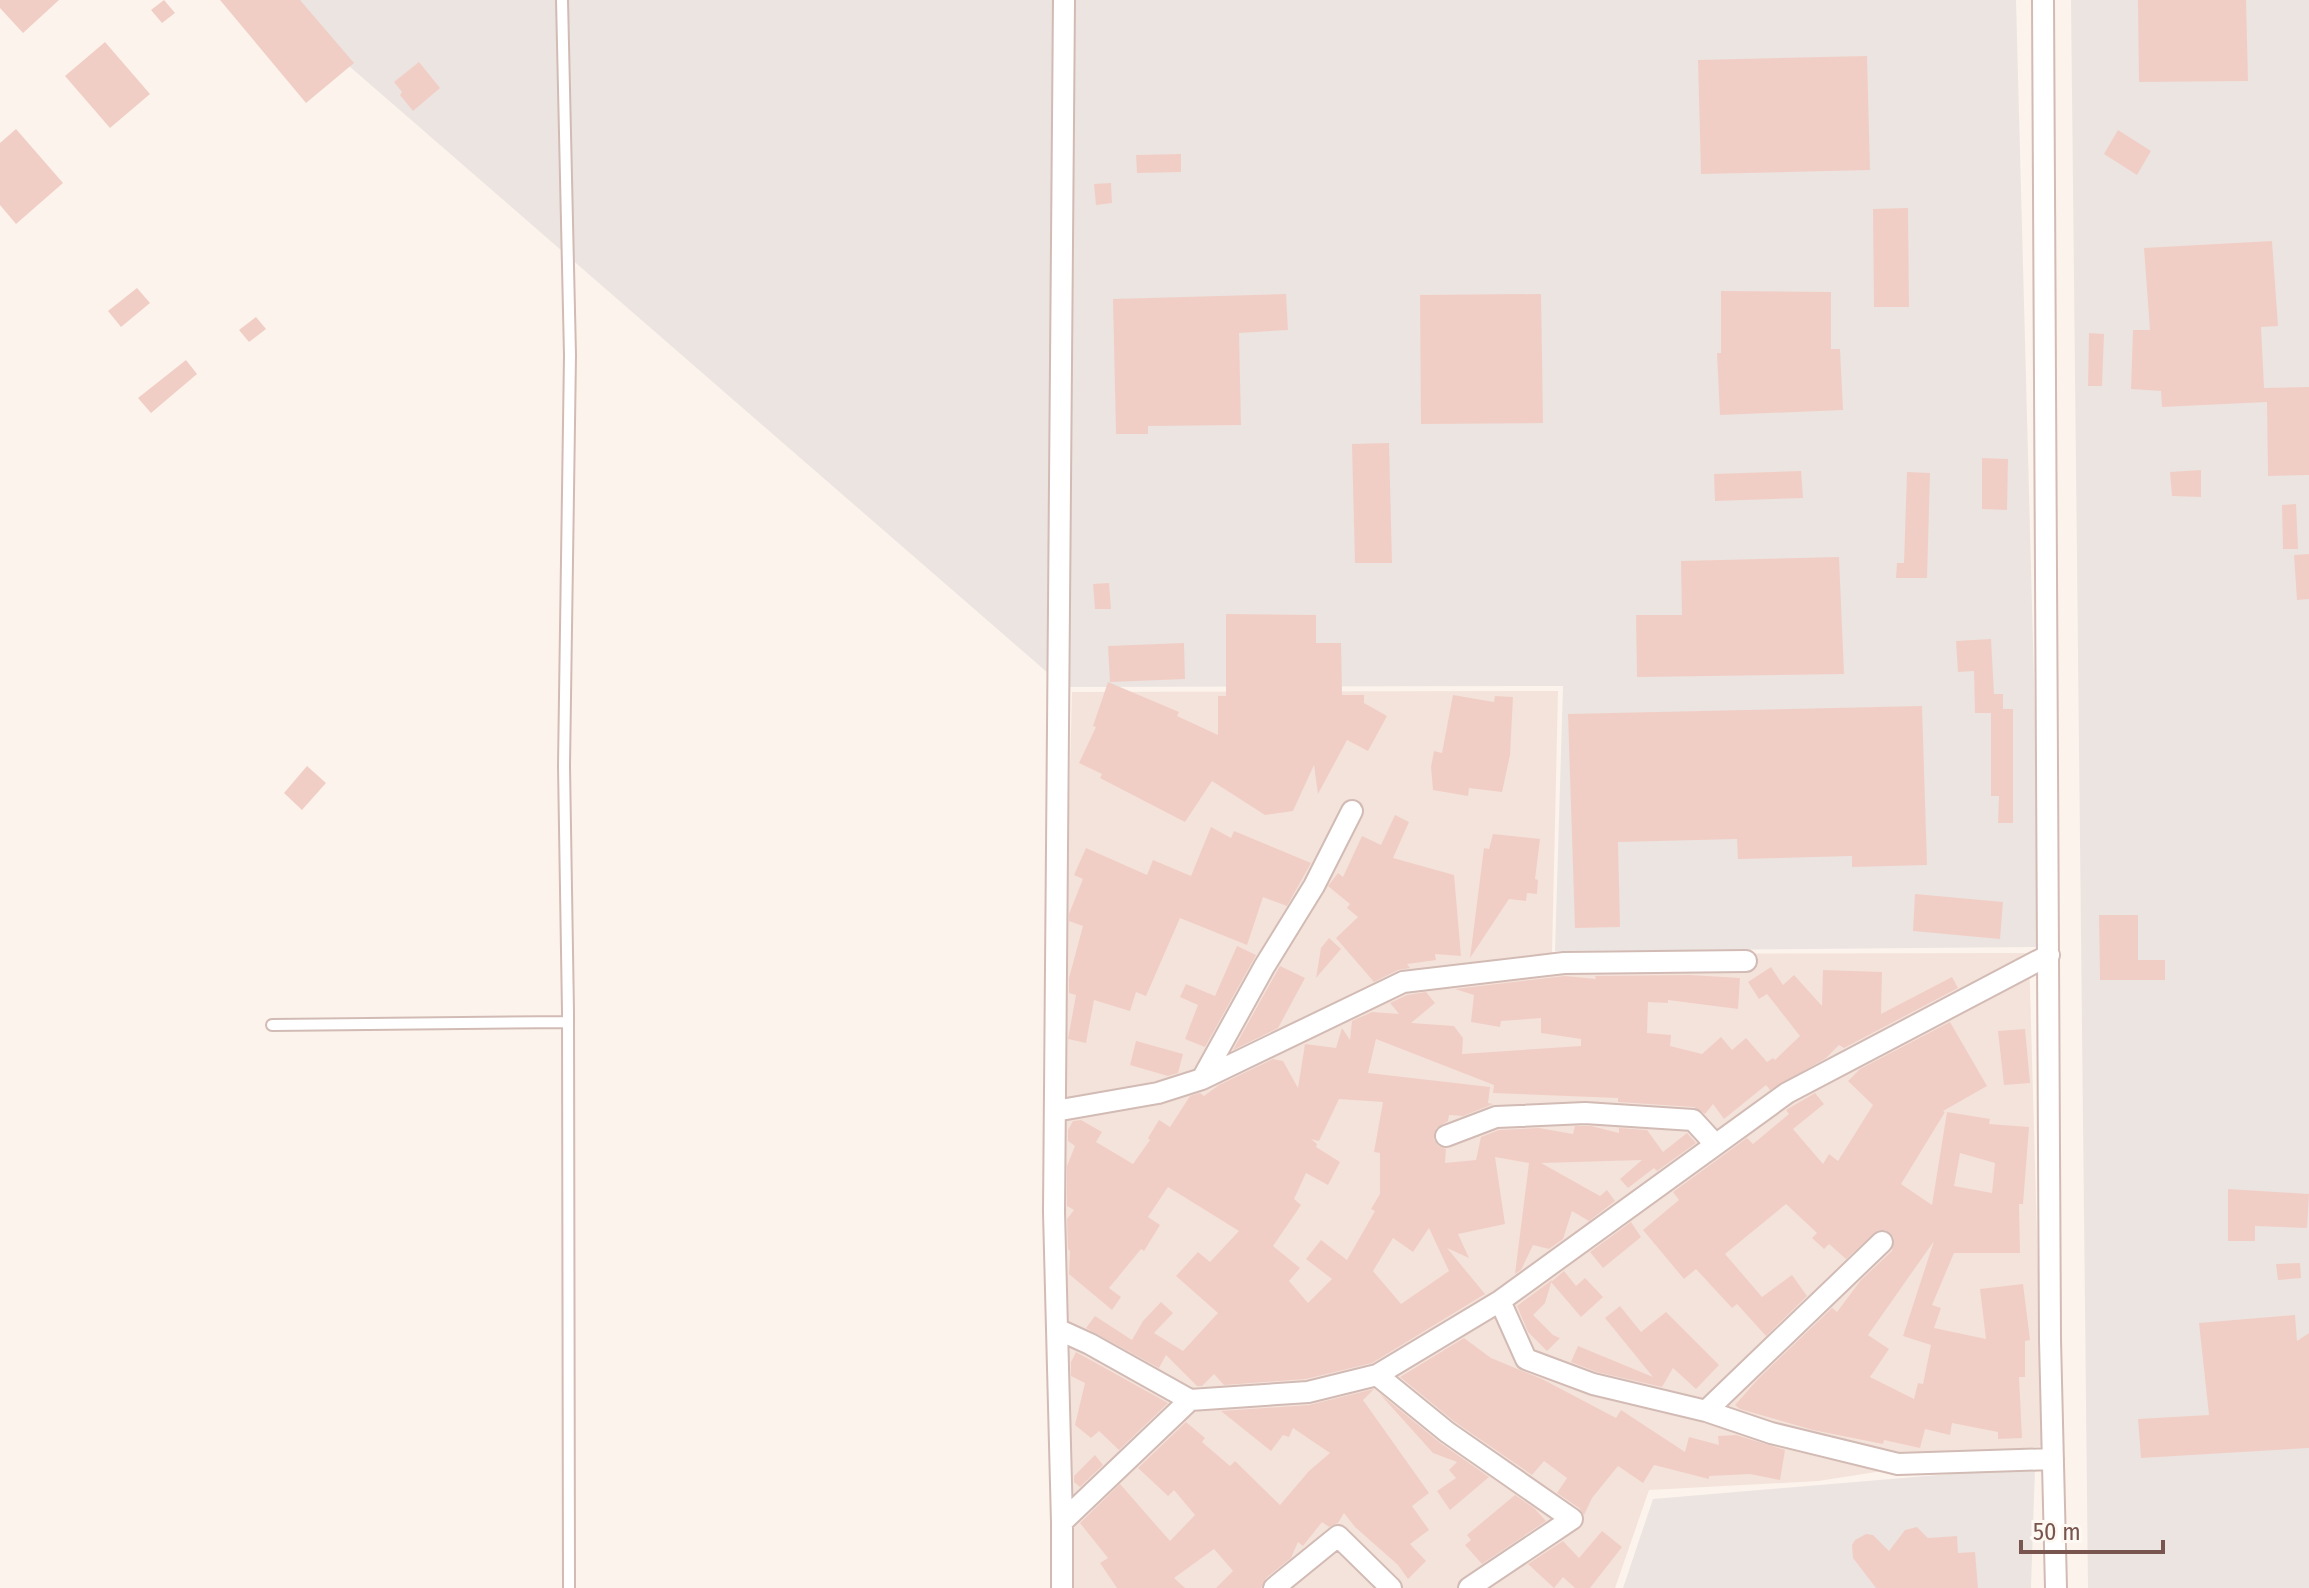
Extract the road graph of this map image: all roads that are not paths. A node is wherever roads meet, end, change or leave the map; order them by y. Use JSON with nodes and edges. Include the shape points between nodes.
{"nodes":[{"id":1,"x":562,"y":0,"type":"edge"},
{"id":2,"x":1064,"y":0,"type":"edge"},
{"id":3,"x":2043,"y":0,"type":"edge"},
{"id":4,"x":1352,"y":811,"type":"dead end"},
{"id":5,"x":2049,"y":955,"type":"junction"},
{"id":6,"x":1746,"y":961,"type":"dead end"},
{"id":7,"x":567,"y":1022,"type":"junction"},
{"id":8,"x":272,"y":1025,"type":"dead end"},
{"id":9,"x":1202,"y":1079,"type":"junction"},
{"id":10,"x":1055,"y":1111,"type":"junction"},
{"id":11,"x":1446,"y":1136,"type":"dead end"},
{"id":12,"x":1715,"y":1144,"type":"junction"},
{"id":13,"x":1882,"y":1242,"type":"dead end"},
{"id":14,"x":1500,"y":1301,"type":"junction"},
{"id":15,"x":1057,"y":1329,"type":"junction"},
{"id":16,"x":1377,"y":1375,"type":"junction"},
{"id":17,"x":1190,"y":1400,"type":"junction"},
{"id":18,"x":1706,"y":1411,"type":"junction"},
{"id":19,"x":2053,"y":1459,"type":"junction"},
{"id":20,"x":1062,"y":1522,"type":"junction"},
{"id":21,"x":569,"y":1588,"type":"edge"},
{"id":22,"x":1062,"y":1588,"type":"edge"},
{"id":23,"x":1274,"y":1588,"type":"edge"},
{"id":24,"x":1391,"y":1588,"type":"edge"},
{"id":25,"x":1469,"y":1588,"type":"edge"},
{"id":26,"x":2056,"y":1588,"type":"edge"}],
"edges":[{"from":1,"to":7,"type":"lane","via":[[570,355],[564,766]]},
{"from":2,"to":10,"type":"street"},
{"from":3,"to":5,"type":"street"},
{"from":4,"to":9,"type":"street"},
{"from":5,"to":12,"type":"street","via":[[1787,1093]]},
{"from":5,"to":19,"type":"street"},
{"from":6,"to":9,"type":"street","via":[[1564,963],[1403,982]]},
{"from":7,"to":8,"type":"lane"},
{"from":7,"to":21,"type":"lane"},
{"from":9,"to":10,"type":"street","via":[[1158,1093]]},
{"from":10,"to":15,"type":"street"},
{"from":11,"to":12,"type":"street","via":[[1496,1117],[1585,1113],[1693,1120]]},
{"from":12,"to":14,"type":"street"},
{"from":13,"to":18,"type":"street"},
{"from":14,"to":16,"type":"street"},
{"from":14,"to":18,"type":"street","via":[[1526,1359],[1593,1384]]},
{"from":15,"to":17,"type":"street"},
{"from":15,"to":20,"type":"street"},
{"from":16,"to":17,"type":"street","via":[[1308,1392]]},
{"from":16,"to":25,"type":"street","via":[[1447,1432],[1572,1519]]},
{"from":17,"to":20,"type":"street"},
{"from":18,"to":19,"type":"street","via":[[1898,1464]]},
{"from":19,"to":26,"type":"street"},
{"from":20,"to":22,"type":"street"},
{"from":23,"to":24,"type":"street","via":[[1338,1536]]}]}
